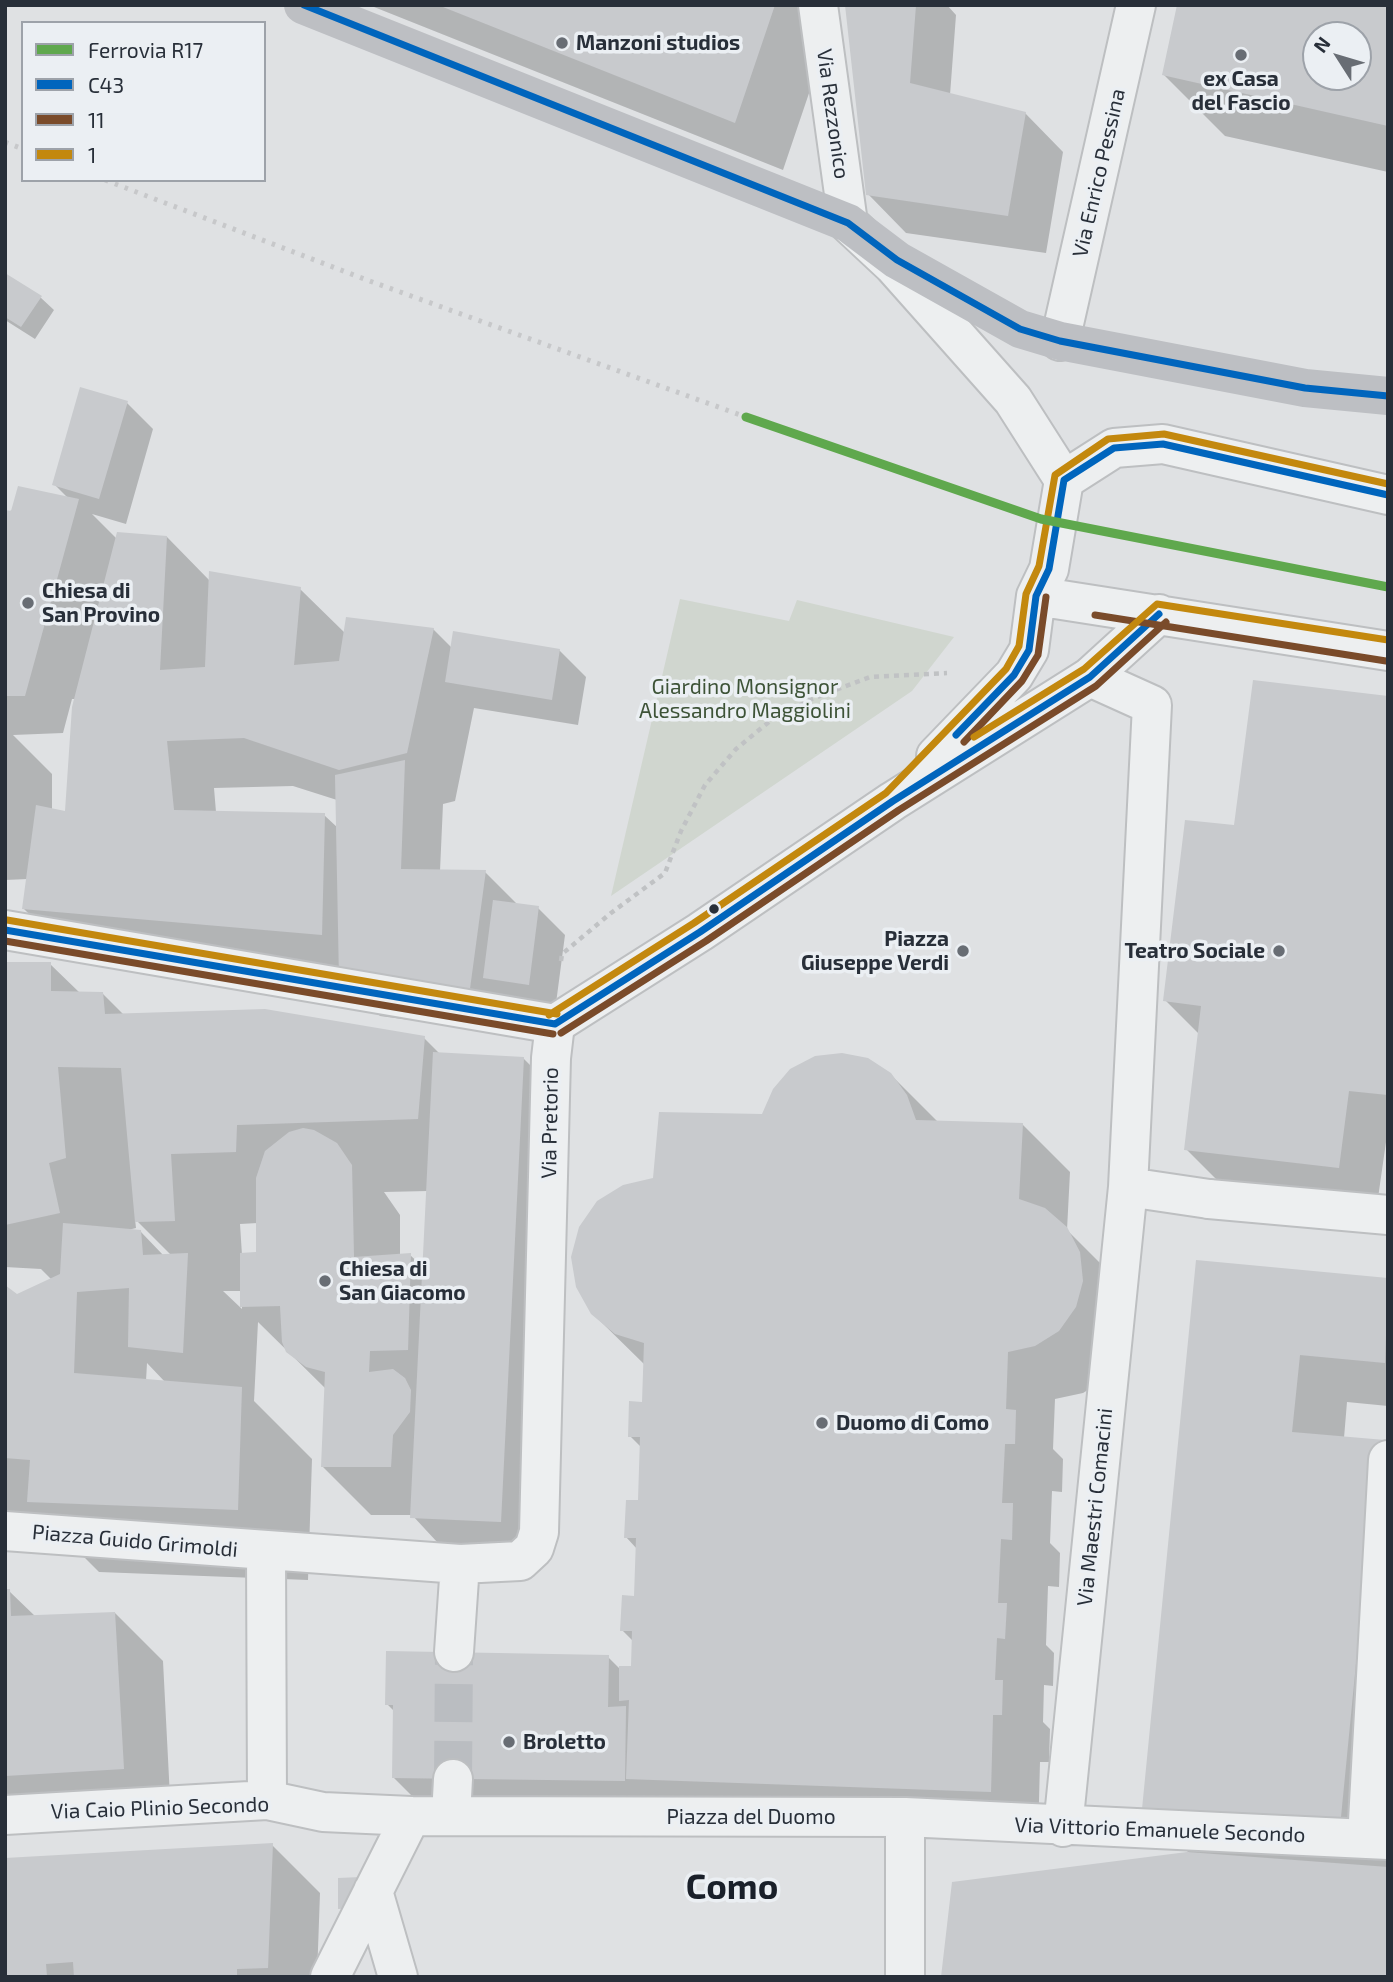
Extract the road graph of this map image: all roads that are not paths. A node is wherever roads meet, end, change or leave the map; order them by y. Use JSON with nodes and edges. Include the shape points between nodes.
{"nodes":[{"id":1,"x":303,"y":5,"type":"edge"},
{"id":2,"x":818,"y":5,"type":"edge"},
{"id":3,"x":1136,"y":5,"type":"edge"},
{"id":4,"x":848,"y":223,"type":"junction"},
{"id":5,"x":1060,"y":341,"type":"junction"},
{"id":6,"x":1382,"y":394,"type":"edge"},
{"id":7,"x":1065,"y":480,"type":"junction"},
{"id":8,"x":1388,"y":495,"type":"edge"},
{"id":9,"x":1036,"y":596,"type":"junction"},
{"id":10,"x":1159,"y":614,"type":"junction"},
{"id":11,"x":1388,"y":651,"type":"edge"},
{"id":12,"x":1090,"y":677,"type":"junction"},
{"id":13,"x":893,"y":801,"type":"junction"},
{"id":14,"x":5,"y":930,"type":"edge"},
{"id":15,"x":555,"y":1024,"type":"junction"},
{"id":16,"x":1128,"y":1187,"type":"junction"},
{"id":17,"x":1388,"y":1215,"type":"edge"},
{"id":18,"x":1388,"y":1460,"type":"edge"},
{"id":19,"x":5,"y":1531,"type":"edge"},
{"id":20,"x":266,"y":1552,"type":"junction"},
{"id":21,"x":460,"y":1564,"type":"junction"},
{"id":22,"x":454,"y":1652,"type":"tunnel mouth"},
{"id":23,"x":453,"y":1779,"type":"tunnel mouth"},
{"id":24,"x":267,"y":1800,"type":"junction"},
{"id":25,"x":356,"y":1814,"type":"joint"},
{"id":26,"x":5,"y":1815,"type":"edge"},
{"id":27,"x":411,"y":1816,"type":"junction"},
{"id":28,"x":452,"y":1816,"type":"junction"},
{"id":29,"x":919,"y":1818,"type":"junction"},
{"id":30,"x":1063,"y":1826,"type":"junction"},
{"id":31,"x":1377,"y":1839,"type":"edge"},
{"id":32,"x":373,"y":1891,"type":"junction"},
{"id":33,"x":330,"y":1977,"type":"edge"},
{"id":34,"x":398,"y":1977,"type":"edge"},
{"id":35,"x":905,"y":1977,"type":"edge"},
{"id":36,"x":928,"y":1977,"type":"edge"}],
"edges":[{"from":1,"to":4,"type":"main road"},
{"from":2,"to":4,"type":"street","name":"Via Rezzonico"},
{"from":3,"to":5,"type":"street","name":"Via Enrico Pessina"},
{"from":4,"to":5,"type":"main road","via":[[897,260],[988,312]]},
{"from":4,"to":7,"type":"street","via":[[893,265],[1013,400]]},
{"from":5,"to":6,"type":"main road","via":[[1305,388]]},
{"from":7,"to":8,"type":"street","via":[[1114,448],[1163,444]]},
{"from":7,"to":9,"type":"street","via":[[1049,569]]},
{"from":9,"to":10,"type":"street"},
{"from":9,"to":13,"type":"street","via":[[1029,650],[1014,675]]},
{"from":10,"to":11,"type":"street"},
{"from":10,"to":12,"type":"street"},
{"from":12,"to":13,"type":"street"},
{"from":12,"to":16,"type":"street","via":[[1152,705]]},
{"from":13,"to":15,"type":"street"},
{"from":14,"to":15,"type":"street"},
{"from":15,"to":21,"type":"street","name":"Via Pretorio","via":[[539,1532],[534,1548],[520,1561]]},
{"from":16,"to":17,"type":"street"},
{"from":16,"to":30,"type":"street","name":"Via Maestri Comacini"},
{"from":18,"to":31,"type":"street"},
{"from":19,"to":20,"type":"street","name":"Piazza Guido Grimoldi"},
{"from":20,"to":21,"type":"street","name":"Piazza Guido Grimoldi"},
{"from":20,"to":24,"type":"street","name":"Piazza Guido Grimoldi"},
{"from":21,"to":22,"type":"street"},
{"from":23,"to":28,"type":"street"},
{"from":24,"to":25,"type":"street","name":"Via Caio Plinio Secondo"},
{"from":24,"to":26,"type":"street","name":"Via Caio Plinio Secondo"},
{"from":25,"to":27,"type":"street","name":"Piazza del Duomo"},
{"from":27,"to":28,"type":"street","name":"Piazza del Duomo"},
{"from":27,"to":32,"type":"street"},
{"from":28,"to":29,"type":"street","name":"Piazza del Duomo"},
{"from":29,"to":30,"type":"street","name":"Via Vittorio Emanuele Secondo"},
{"from":29,"to":35,"type":"street"},
{"from":29,"to":36,"type":"street"},
{"from":30,"to":31,"type":"street","name":"Via Vittorio Emanuele Secondo"},
{"from":32,"to":33,"type":"street"},
{"from":32,"to":34,"type":"street"}]}
